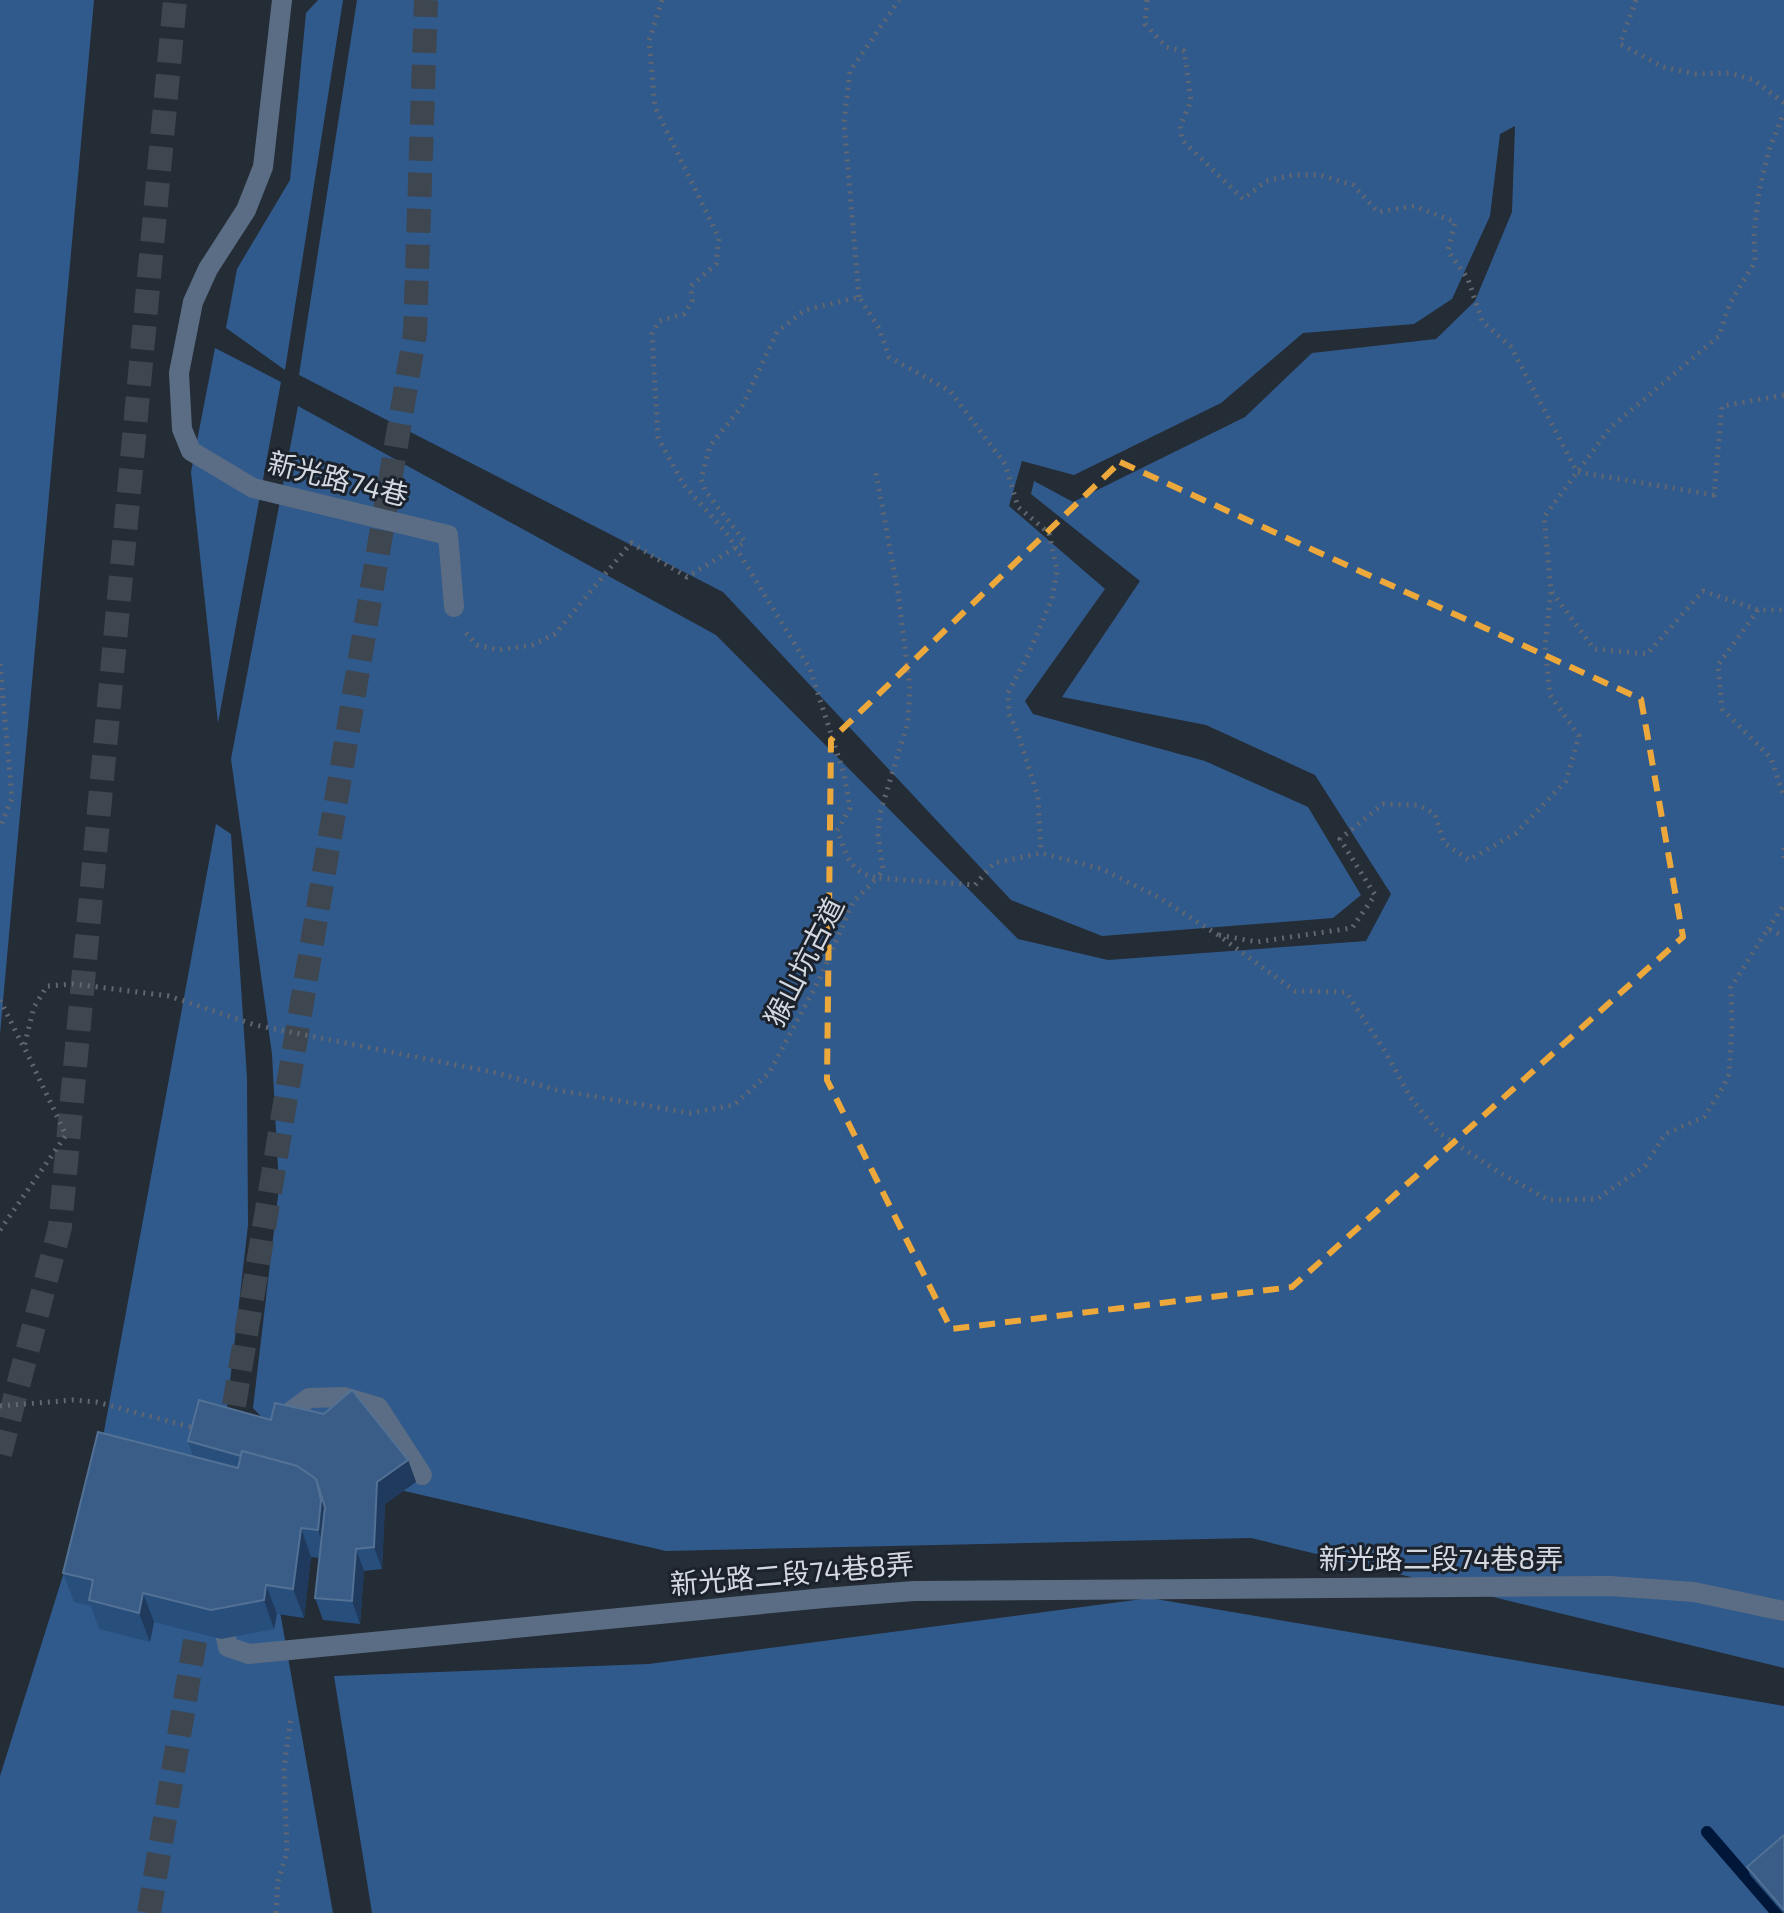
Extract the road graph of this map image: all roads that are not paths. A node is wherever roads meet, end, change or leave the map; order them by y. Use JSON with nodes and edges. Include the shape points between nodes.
{"nodes":[{"id":1,"x":282,"y":0,"type":"edge"},
{"id":2,"x":454,"y":607,"type":"road end"},
{"id":3,"x":268,"y":1447,"type":"edge"},
{"id":4,"x":422,"y":1475,"type":"dead end"},
{"id":5,"x":230,"y":1594,"type":"edge"},
{"id":6,"x":1784,"y":1611,"type":"edge"}],
"edges":[{"from":1,"to":2,"type":"street","name":"新光路74巷","via":[[263,167],[246,210],[193,302],[179,373],[182,429],[191,451],[253,488],[448,535]]},
{"from":3,"to":4,"type":"street","via":[[282,1418],[309,1398],[344,1397],[378,1407]]},
{"from":5,"to":6,"type":"street","name":"新光路二段74巷8弄","via":[[223,1624],[228,1647],[249,1654],[914,1591],[1610,1586],[1694,1592]]}]}
